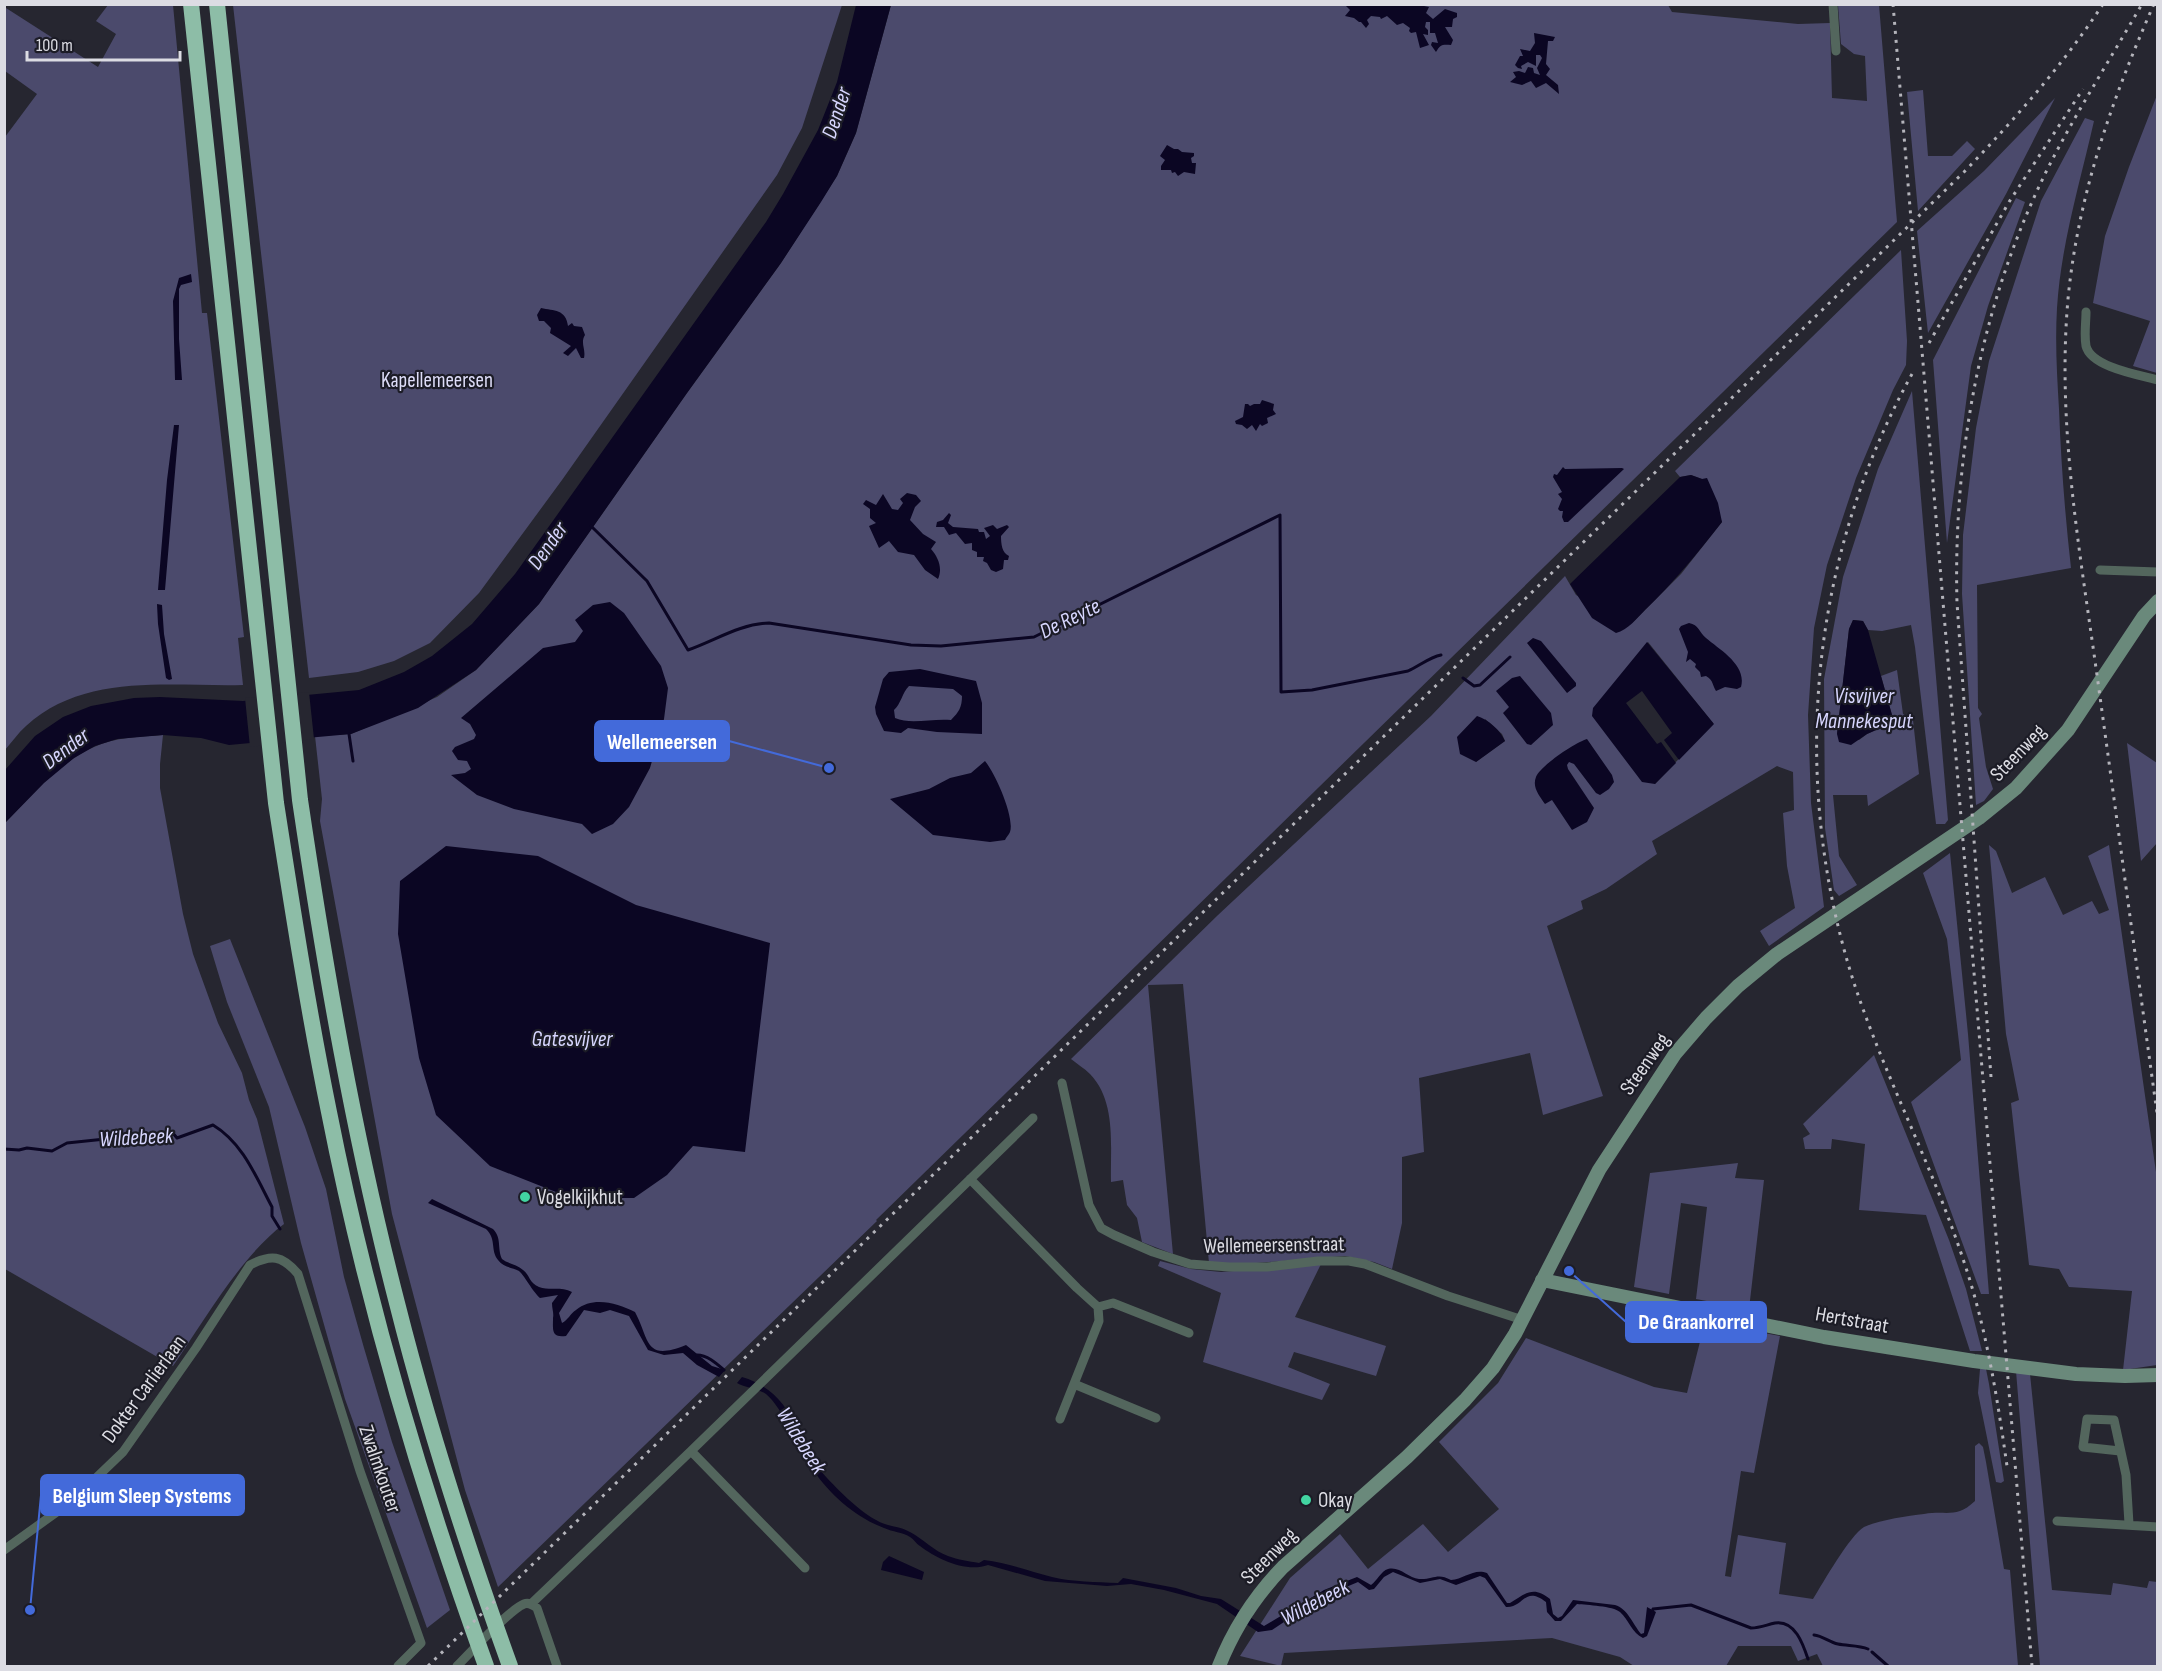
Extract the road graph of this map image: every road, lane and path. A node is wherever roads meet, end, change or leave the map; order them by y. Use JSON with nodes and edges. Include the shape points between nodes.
{"nodes":[{"id":1,"x":191,"y":4,"type":"edge"},
{"id":2,"x":217,"y":4,"type":"edge"},
{"id":3,"x":1833,"y":4,"type":"edge"},
{"id":4,"x":1836,"y":51,"type":"dead end"},
{"id":5,"x":2086,"y":312,"type":"dead end"},
{"id":6,"x":2157,"y":380,"type":"edge"},
{"id":7,"x":2100,"y":570,"type":"dead end"},
{"id":8,"x":2157,"y":572,"type":"edge"},
{"id":9,"x":2157,"y":601,"type":"edge"},
{"id":10,"x":1062,"y":1083,"type":"dead end"},
{"id":11,"x":1033,"y":1118,"type":"dead end"},
{"id":12,"x":970,"y":1179,"type":"junction"},
{"id":13,"x":298,"y":1274,"type":"joint"},
{"id":14,"x":1542,"y":1280,"type":"junction"},
{"id":15,"x":1098,"y":1307,"type":"junction"},
{"id":16,"x":1523,"y":1320,"type":"junction"},
{"id":17,"x":1189,"y":1333,"type":"dead end"},
{"id":18,"x":2157,"y":1375,"type":"edge"},
{"id":19,"x":1074,"y":1384,"type":"junction"},
{"id":20,"x":1156,"y":1418,"type":"dead end"},
{"id":21,"x":1060,"y":1419,"type":"dead end"},
{"id":22,"x":691,"y":1451,"type":"junction"},
{"id":23,"x":2120,"y":1451,"type":"junction"},
{"id":24,"x":2057,"y":1521,"type":"dead end"},
{"id":25,"x":2129,"y":1524,"type":"junction"},
{"id":26,"x":2157,"y":1527,"type":"edge"},
{"id":27,"x":4,"y":1550,"type":"edge"},
{"id":28,"x":805,"y":1568,"type":"dead end"},
{"id":29,"x":531,"y":1604,"type":"junction"},
{"id":30,"x":484,"y":1661,"type":"edge"},
{"id":31,"x":398,"y":1666,"type":"edge"},
{"id":32,"x":457,"y":1666,"type":"edge"},
{"id":33,"x":510,"y":1666,"type":"edge"},
{"id":34,"x":557,"y":1666,"type":"edge"},
{"id":35,"x":1219,"y":1666,"type":"edge"}],
"edges":[{"from":1,"to":30,"type":"highway","via":[[259,653],[293,915],[329,1113],[376,1314],[426,1494]]},
{"from":2,"to":33,"type":"highway","via":[[300,800],[316,912],[352,1106],[397,1304],[448,1486]]},
{"from":3,"to":4,"type":"street"},
{"from":5,"to":6,"type":"street","via":[[2086,344],[2092,357],[2105,365]]},
{"from":7,"to":8,"type":"street"},
{"from":9,"to":14,"type":"main road","name":"Steenweg","via":[[2068,730],[2016,788],[1979,818],[1777,954],[1706,1017],[1675,1054],[1599,1170]]},
{"from":10,"to":16,"type":"street","name":"Wellemeersenstraat","via":[[1089,1205],[1101,1228],[1114,1235],[1190,1264],[1365,1264]]},
{"from":11,"to":12,"type":"street"},
{"from":12,"to":15,"type":"street"},
{"from":12,"to":22,"type":"street"},
{"from":13,"to":27,"type":"street","name":"Dokter Carlierlaan","via":[[290,1264],[276,1257],[250,1265],[123,1452],[72,1501]]},
{"from":13,"to":31,"type":"street","name":"Zwalmkouter","via":[[360,1471],[421,1643]]},
{"from":14,"to":16,"type":"main road","name":"Steenweg"},
{"from":14,"to":18,"type":"main road","name":"Hertstraat","via":[[1824,1337],[1974,1361],[2076,1374]]},
{"from":15,"to":17,"type":"street","via":[[1113,1303]]},
{"from":15,"to":19,"type":"street","via":[[1099,1321]]},
{"from":16,"to":35,"type":"main road","name":"Steenweg","via":[[1505,1352],[1476,1388],[1390,1473],[1283,1567],[1254,1599]]},
{"from":19,"to":20,"type":"street"},
{"from":19,"to":21,"type":"street"},
{"from":22,"to":28,"type":"street"},
{"from":22,"to":29,"type":"street"},
{"from":23,"to":23,"type":"street","via":[[2114,1420],[2087,1419],[2083,1447]]},
{"from":23,"to":25,"type":"street","via":[[2126,1475]]},
{"from":24,"to":25,"type":"street"},
{"from":25,"to":26,"type":"street"},
{"from":29,"to":32,"type":"street","via":[[506,1618]]},
{"from":29,"to":34,"type":"street","via":[[537,1608]]}]}
